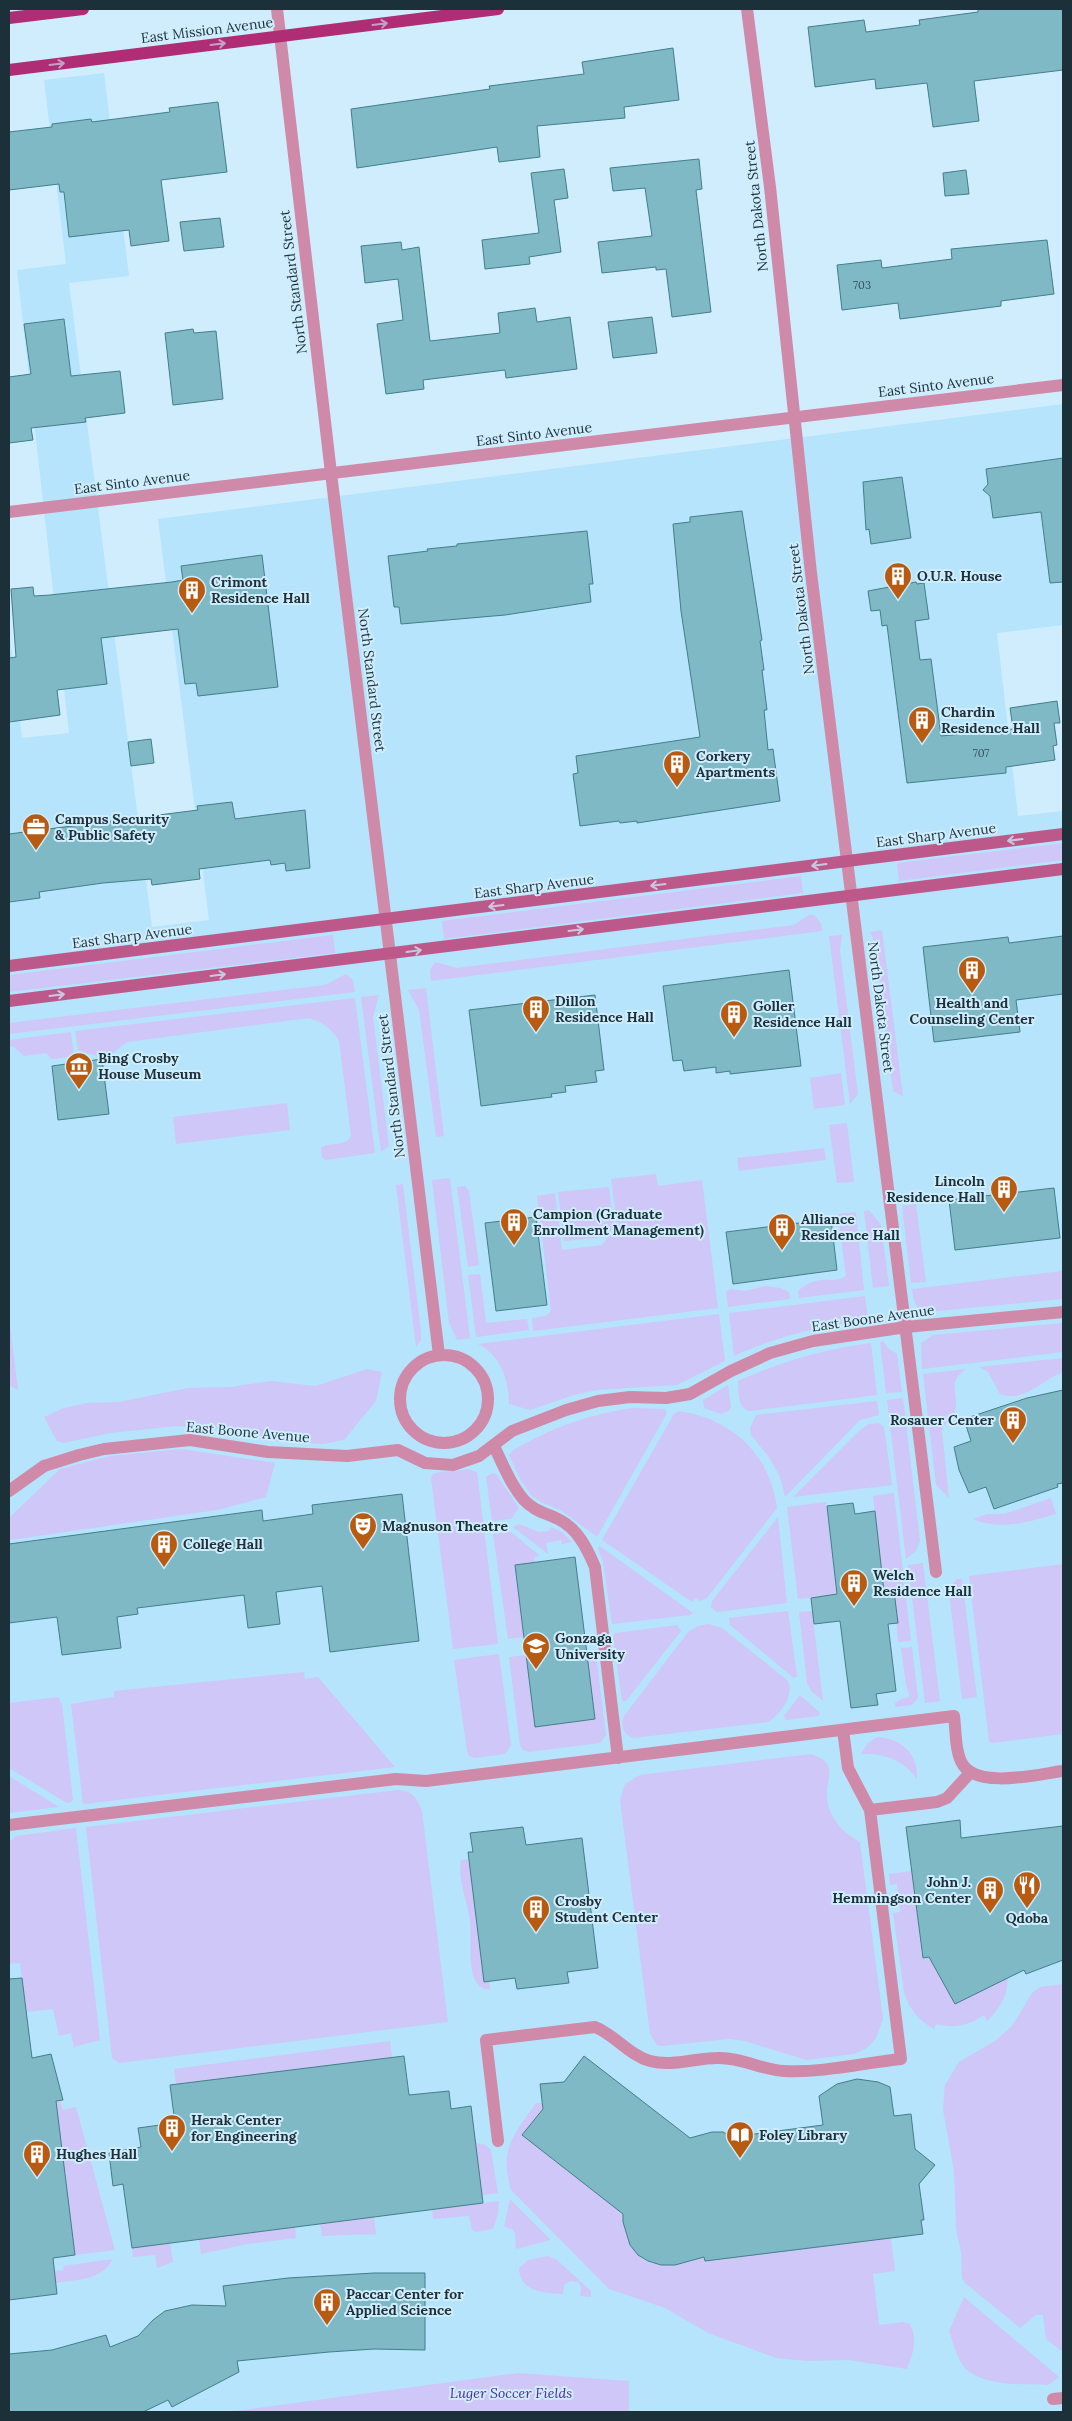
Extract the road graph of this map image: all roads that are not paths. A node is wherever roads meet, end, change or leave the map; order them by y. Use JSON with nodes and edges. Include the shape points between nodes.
{"nodes":[{"id":1,"x":82,"y":9,"type":"edge"},
{"id":2,"x":277,"y":9,"type":"edge"},
{"id":3,"x":498,"y":9,"type":"edge"},
{"id":4,"x":747,"y":9,"type":"edge"},
{"id":5,"x":9,"y":18,"type":"edge"},
{"id":6,"x":280,"y":36,"type":"junction"},
{"id":7,"x":9,"y":70,"type":"edge"},
{"id":8,"x":1063,"y":385,"type":"edge"},
{"id":9,"x":794,"y":418,"type":"junction"},
{"id":10,"x":331,"y":473,"type":"junction"},
{"id":11,"x":9,"y":512,"type":"edge"},
{"id":12,"x":1063,"y":834,"type":"edge"},
{"id":13,"x":848,"y":861,"type":"junction"},
{"id":14,"x":1063,"y":869,"type":"edge"},
{"id":15,"x":852,"y":895,"type":"junction"},
{"id":16,"x":386,"y":920,"type":"junction"},
{"id":17,"x":390,"y":954,"type":"junction"},
{"id":18,"x":9,"y":966,"type":"edge"},
{"id":19,"x":9,"y":1001,"type":"edge"},
{"id":20,"x":1063,"y":1312,"type":"edge"},
{"id":21,"x":906,"y":1327,"type":"junction"},
{"id":22,"x":439,"y":1355,"type":"junction"},
{"id":23,"x":494,"y":1446,"type":"junction"},
{"id":24,"x":9,"y":1491,"type":"edge"},
{"id":25,"x":936,"y":1572,"type":"dead end"},
{"id":26,"x":843,"y":1730,"type":"junction"},
{"id":27,"x":618,"y":1758,"type":"junction"},
{"id":28,"x":1063,"y":1771,"type":"edge"},
{"id":29,"x":970,"y":1773,"type":"junction"},
{"id":30,"x":870,"y":1810,"type":"junction"},
{"id":31,"x":9,"y":1826,"type":"edge"},
{"id":32,"x":498,"y":2141,"type":"dead end"}],
"edges":[{"from":1,"to":5,"type":"main road"},
{"from":2,"to":6,"type":"street","name":"North Standard Street"},
{"from":6,"to":3,"type":"main road","name":"East Mission Avenue","one_way":true},
{"from":4,"to":9,"type":"street","name":"North Dakota Street"},
{"from":7,"to":6,"type":"main road","name":"East Mission Avenue","one_way":true},
{"from":6,"to":10,"type":"street","name":"North Standard Street"},
{"from":8,"to":9,"type":"street","name":"East Sinto Avenue"},
{"from":9,"to":10,"type":"street","name":"East Sinto Avenue"},
{"from":9,"to":13,"type":"street","name":"North Dakota Street"},
{"from":10,"to":11,"type":"street","name":"East Sinto Avenue"},
{"from":10,"to":16,"type":"street","name":"North Standard Street"},
{"from":12,"to":13,"type":"street","name":"East Sharp Avenue","one_way":true},
{"from":13,"to":15,"type":"street","name":"North Dakota Street"},
{"from":13,"to":16,"type":"street","name":"East Sharp Avenue","one_way":true},
{"from":14,"to":15,"type":"street"},
{"from":17,"to":15,"type":"street","one_way":true},
{"from":15,"to":21,"type":"street","name":"North Dakota Street"},
{"from":16,"to":17,"type":"street","name":"North Standard Street"},
{"from":16,"to":18,"type":"street","name":"East Sharp Avenue"},
{"from":19,"to":17,"type":"street","one_way":true},
{"from":17,"to":22,"type":"street","name":"North Standard Street"},
{"from":20,"to":21,"type":"street","name":"East Boone Avenue"},
{"from":21,"to":23,"type":"street","name":"East Boone Avenue","via":[[836,1336],[770,1353],[679,1397],[630,1397],[566,1410],[512,1431]]},
{"from":21,"to":25,"type":"street","name":"North Dakota Street"},
{"from":22,"to":22,"type":"street","via":[[454,1356],[472,1365],[485,1382],[487,1409],[477,1428],[460,1440],[445,1442],[418,1434],[407,1422],[402,1409],[400,1394],[404,1380],[419,1363]]},
{"from":23,"to":24,"type":"street","name":"East Boone Avenue","via":[[480,1456],[453,1464],[424,1463],[398,1450],[347,1456],[268,1452],[190,1440],[156,1442],[104,1449],[44,1466]]},
{"from":23,"to":27,"type":"street","via":[[512,1484],[525,1501],[536,1510],[570,1526],[587,1548],[595,1566]]},
{"from":26,"to":27,"type":"street"},
{"from":26,"to":29,"type":"street","via":[[954,1716],[962,1764]]},
{"from":26,"to":30,"type":"street","via":[[848,1768]]},
{"from":27,"to":31,"type":"street","via":[[426,1782],[396,1779]]},
{"from":28,"to":29,"type":"street","via":[[986,1779]]},
{"from":29,"to":30,"type":"street","via":[[947,1798],[937,1802]]},
{"from":30,"to":32,"type":"street","via":[[901,2058],[782,2072],[719,2057],[665,2064],[650,2061],[637,2056],[608,2032],[595,2027],[486,2040]]}]}
